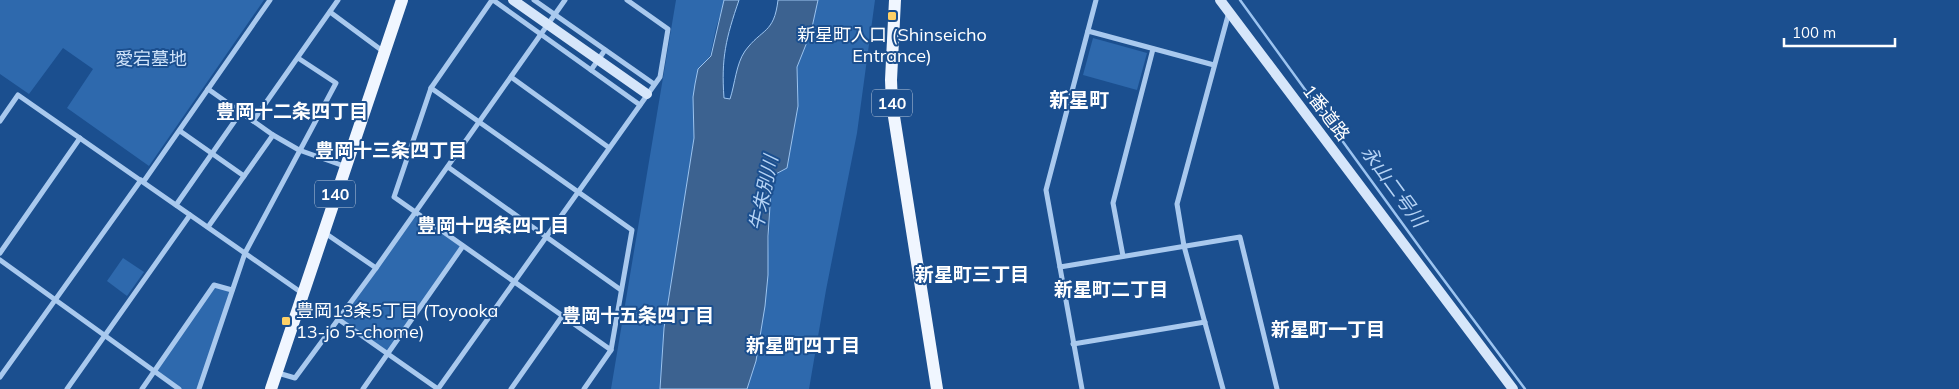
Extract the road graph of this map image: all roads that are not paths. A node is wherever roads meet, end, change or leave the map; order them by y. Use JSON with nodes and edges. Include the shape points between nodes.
{"nodes":[{"id":1,"x":270,"y":0,"type":"edge"},
{"id":2,"x":338,"y":0,"type":"edge"},
{"id":3,"x":402,"y":0,"type":"edge"},
{"id":4,"x":493,"y":0,"type":"edge"},
{"id":5,"x":513,"y":0,"type":"edge"},
{"id":6,"x":534,"y":0,"type":"edge"},
{"id":7,"x":565,"y":0,"type":"edge"},
{"id":8,"x":627,"y":0,"type":"edge"},
{"id":9,"x":895,"y":0,"type":"edge"},
{"id":10,"x":1096,"y":0,"type":"edge"},
{"id":11,"x":1220,"y":0,"type":"edge"},
{"id":12,"x":1229,"y":11,"type":"junction"},
{"id":13,"x":330,"y":12,"type":"junction"},
{"id":14,"x":555,"y":15,"type":"junction"},
{"id":15,"x":548,"y":25,"type":"junction"},
{"id":16,"x":1088,"y":32,"type":"junction"},
{"id":17,"x":541,"y":34,"type":"junction"},
{"id":18,"x":1153,"y":49,"type":"junction"},
{"id":19,"x":604,"y":50,"type":"junction"},
{"id":20,"x":384,"y":52,"type":"junction"},
{"id":21,"x":298,"y":58,"type":"junction"},
{"id":22,"x":598,"y":60,"type":"junction"},
{"id":23,"x":1214,"y":65,"type":"junction"},
{"id":24,"x":591,"y":70,"type":"junction"},
{"id":25,"x":511,"y":77,"type":"junction"},
{"id":26,"x":654,"y":84,"type":"junction"},
{"id":27,"x":432,"y":88,"type":"junction"},
{"id":28,"x":208,"y":89,"type":"junction"},
{"id":29,"x":647,"y":94,"type":"junction"},
{"id":30,"x":640,"y":105,"type":"junction"},
{"id":31,"x":241,"y":112,"type":"junction"},
{"id":32,"x":0,"y":121,"type":"edge"},
{"id":33,"x":253,"y":121,"type":"junction"},
{"id":34,"x":480,"y":122,"type":"junction"},
{"id":35,"x":180,"y":131,"type":"junction"},
{"id":36,"x":273,"y":134,"type":"junction"},
{"id":37,"x":80,"y":138,"type":"junction"},
{"id":38,"x":608,"y":147,"type":"junction"},
{"id":39,"x":299,"y":150,"type":"junction"},
{"id":40,"x":212,"y":154,"type":"junction"},
{"id":41,"x":345,"y":167,"type":"junction"},
{"id":42,"x":448,"y":167,"type":"junction"},
{"id":43,"x":244,"y":176,"type":"junction"},
{"id":44,"x":142,"y":180,"type":"junction"},
{"id":45,"x":577,"y":191,"type":"junction"},
{"id":46,"x":176,"y":205,"type":"junction"},
{"id":47,"x":415,"y":212,"type":"junction"},
{"id":48,"x":190,"y":214,"type":"junction"},
{"id":49,"x":208,"y":227,"type":"junction"},
{"id":50,"x":323,"y":232,"type":"junction"},
{"id":51,"x":545,"y":236,"type":"junction"},
{"id":52,"x":463,"y":246,"type":"junction"},
{"id":53,"x":1184,"y":246,"type":"junction"},
{"id":54,"x":0,"y":253,"type":"edge"},
{"id":55,"x":245,"y":253,"type":"junction"},
{"id":56,"x":1123,"y":256,"type":"junction"},
{"id":57,"x":0,"y":260,"type":"edge"},
{"id":58,"x":1060,"y":267,"type":"junction"},
{"id":59,"x":376,"y":268,"type":"junction"},
{"id":60,"x":514,"y":282,"type":"junction"},
{"id":61,"x":232,"y":290,"type":"junction"},
{"id":62,"x":621,"y":290,"type":"junction"},
{"id":63,"x":302,"y":294,"type":"junction"},
{"id":64,"x":55,"y":299,"type":"junction"},
{"id":65,"x":563,"y":315,"type":"junction"},
{"id":66,"x":338,"y":319,"type":"junction"},
{"id":67,"x":1205,"y":322,"type":"junction"},
{"id":68,"x":104,"y":335,"type":"junction"},
{"id":69,"x":1073,"y":344,"type":"junction"},
{"id":70,"x":611,"y":350,"type":"junction"},
{"id":71,"x":388,"y":354,"type":"junction"},
{"id":72,"x":154,"y":371,"type":"junction"},
{"id":73,"x":276,"y":372,"type":"junction"},
{"id":74,"x":0,"y":377,"type":"edge"},
{"id":75,"x":67,"y":389,"type":"edge"},
{"id":76,"x":142,"y":389,"type":"edge"},
{"id":77,"x":179,"y":389,"type":"edge"},
{"id":78,"x":199,"y":389,"type":"edge"},
{"id":79,"x":271,"y":389,"type":"edge"},
{"id":80,"x":363,"y":389,"type":"edge"},
{"id":81,"x":438,"y":389,"type":"edge"},
{"id":82,"x":511,"y":389,"type":"edge"},
{"id":83,"x":584,"y":389,"type":"edge"},
{"id":84,"x":937,"y":389,"type":"edge"},
{"id":85,"x":1082,"y":389,"type":"edge"},
{"id":86,"x":1223,"y":389,"type":"edge"},
{"id":87,"x":1277,"y":389,"type":"edge"},
{"id":88,"x":1513,"y":389,"type":"edge"}],
"edges":[{"from":1,"to":28,"type":"street"},
{"from":2,"to":13,"type":"street"},
{"from":3,"to":20,"type":"main road","number":"140"},
{"from":4,"to":17,"type":"street"},
{"from":4,"to":27,"type":"street"},
{"from":5,"to":15,"type":"street"},
{"from":6,"to":14,"type":"street"},
{"from":7,"to":14,"type":"street"},
{"from":8,"to":26,"type":"street","via":[[668,29],[660,77]]},
{"from":9,"to":84,"type":"main road","number":"140","via":[[891,80],[894,119]]},
{"from":10,"to":16,"type":"street"},
{"from":11,"to":12,"type":"street","name":"1番道路"},
{"from":12,"to":23,"type":"street"},
{"from":12,"to":88,"type":"street","name":"1番道路"},
{"from":13,"to":20,"type":"street"},
{"from":13,"to":21,"type":"street"},
{"from":14,"to":15,"type":"street"},
{"from":14,"to":19,"type":"street"},
{"from":15,"to":17,"type":"street"},
{"from":15,"to":22,"type":"street"},
{"from":16,"to":18,"type":"street"},
{"from":16,"to":58,"type":"street","via":[[1046,190]]},
{"from":17,"to":24,"type":"street"},
{"from":17,"to":25,"type":"street"},
{"from":18,"to":23,"type":"street"},
{"from":18,"to":56,"type":"street","via":[[1113,203]]},
{"from":19,"to":22,"type":"street"},
{"from":19,"to":26,"type":"street"},
{"from":20,"to":41,"type":"main road","number":"140"},
{"from":21,"to":33,"type":"street"},
{"from":21,"to":39,"type":"street","via":[[336,83]]},
{"from":22,"to":24,"type":"street"},
{"from":22,"to":29,"type":"street"},
{"from":23,"to":53,"type":"street","via":[[1178,204]]},
{"from":24,"to":30,"type":"street"},
{"from":25,"to":34,"type":"street"},
{"from":25,"to":38,"type":"street"},
{"from":26,"to":29,"type":"street"},
{"from":27,"to":34,"type":"street"},
{"from":27,"to":47,"type":"street","via":[[394,197]]},
{"from":28,"to":31,"type":"street"},
{"from":28,"to":35,"type":"street"},
{"from":29,"to":30,"type":"street"},
{"from":30,"to":38,"type":"street"},
{"from":31,"to":33,"type":"street"},
{"from":31,"to":40,"type":"street"},
{"from":32,"to":37,"type":"street","via":[[18,95]]},
{"from":33,"to":36,"type":"street"},
{"from":34,"to":42,"type":"street"},
{"from":34,"to":45,"type":"street"},
{"from":35,"to":40,"type":"street"},
{"from":35,"to":44,"type":"street"},
{"from":36,"to":39,"type":"street"},
{"from":36,"to":43,"type":"street"},
{"from":37,"to":44,"type":"street"},
{"from":37,"to":54,"type":"street"},
{"from":38,"to":45,"type":"street"},
{"from":39,"to":41,"type":"street"},
{"from":39,"to":55,"type":"street"},
{"from":40,"to":43,"type":"street"},
{"from":40,"to":46,"type":"street"},
{"from":41,"to":50,"type":"main road","number":"140"},
{"from":42,"to":47,"type":"street"},
{"from":42,"to":51,"type":"street"},
{"from":43,"to":49,"type":"street"},
{"from":44,"to":46,"type":"street"},
{"from":44,"to":64,"type":"street"},
{"from":45,"to":51,"type":"street"},
{"from":45,"to":62,"type":"street","via":[[632,230]]},
{"from":46,"to":48,"type":"street"},
{"from":47,"to":52,"type":"street"},
{"from":47,"to":59,"type":"street"},
{"from":48,"to":49,"type":"street"},
{"from":48,"to":68,"type":"street"},
{"from":49,"to":55,"type":"street"},
{"from":50,"to":59,"type":"street"},
{"from":50,"to":63,"type":"main road","number":"140"},
{"from":51,"to":60,"type":"street"},
{"from":51,"to":62,"type":"street"},
{"from":52,"to":60,"type":"street"},
{"from":52,"to":71,"type":"street"},
{"from":53,"to":56,"type":"street"},
{"from":53,"to":67,"type":"street"},
{"from":53,"to":87,"type":"street","via":[[1240,237]]},
{"from":55,"to":61,"type":"street"},
{"from":55,"to":63,"type":"street"},
{"from":56,"to":58,"type":"street"},
{"from":57,"to":64,"type":"street"},
{"from":58,"to":69,"type":"street"},
{"from":59,"to":66,"type":"street"},
{"from":60,"to":65,"type":"street"},
{"from":60,"to":81,"type":"street"},
{"from":61,"to":72,"type":"street","via":[[214,285]]},
{"from":61,"to":78,"type":"street"},
{"from":62,"to":70,"type":"street"},
{"from":63,"to":73,"type":"main road","number":"140"},
{"from":64,"to":68,"type":"street"},
{"from":64,"to":74,"type":"street"},
{"from":65,"to":70,"type":"street"},
{"from":65,"to":82,"type":"street"},
{"from":66,"to":71,"type":"street"},
{"from":66,"to":73,"type":"street","via":[[295,378]]},
{"from":67,"to":69,"type":"street"},
{"from":67,"to":86,"type":"street"},
{"from":68,"to":72,"type":"street"},
{"from":68,"to":75,"type":"street"},
{"from":69,"to":85,"type":"street"},
{"from":70,"to":83,"type":"street"},
{"from":71,"to":80,"type":"street"},
{"from":71,"to":81,"type":"street"},
{"from":72,"to":76,"type":"street"},
{"from":72,"to":77,"type":"street"},
{"from":73,"to":79,"type":"main road","number":"140"}]}
